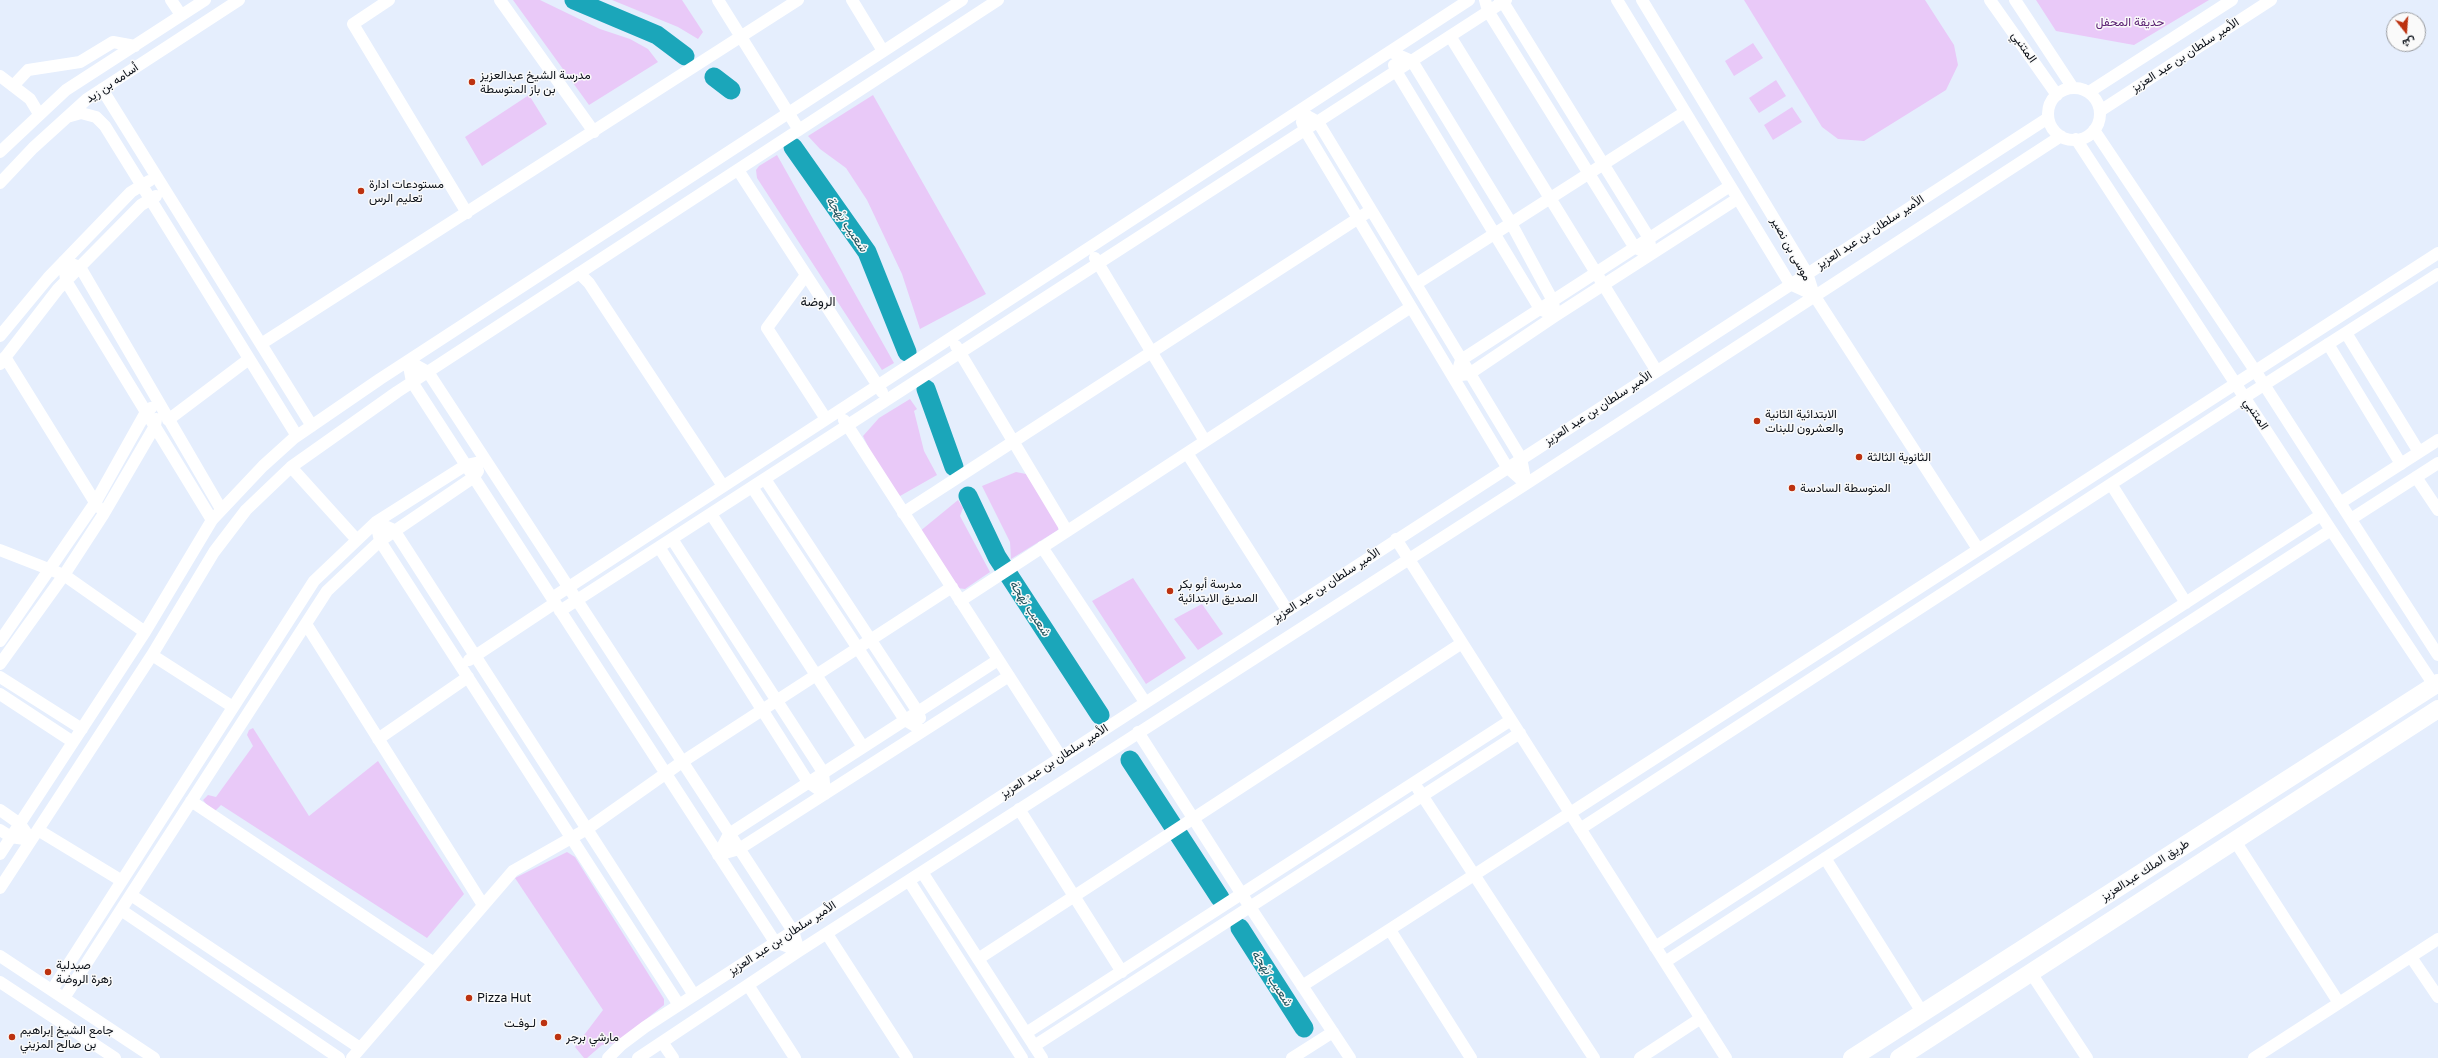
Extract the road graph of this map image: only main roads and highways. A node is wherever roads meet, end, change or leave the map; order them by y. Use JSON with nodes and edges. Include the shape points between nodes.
{"nodes":[{"id":1,"x":2437,"y":685,"type":"edge"},
{"id":2,"x":2438,"y":709,"type":"edge"},
{"id":3,"x":1852,"y":1058,"type":"edge"},
{"id":4,"x":1899,"y":1058,"type":"edge"}],
"edges":[{"from":1,"to":3,"type":"highway","name":"طريق الملك عبدالعزيز"},
{"from":2,"to":4,"type":"highway","name":"طريق الملك عبدالعزيز"}]}
